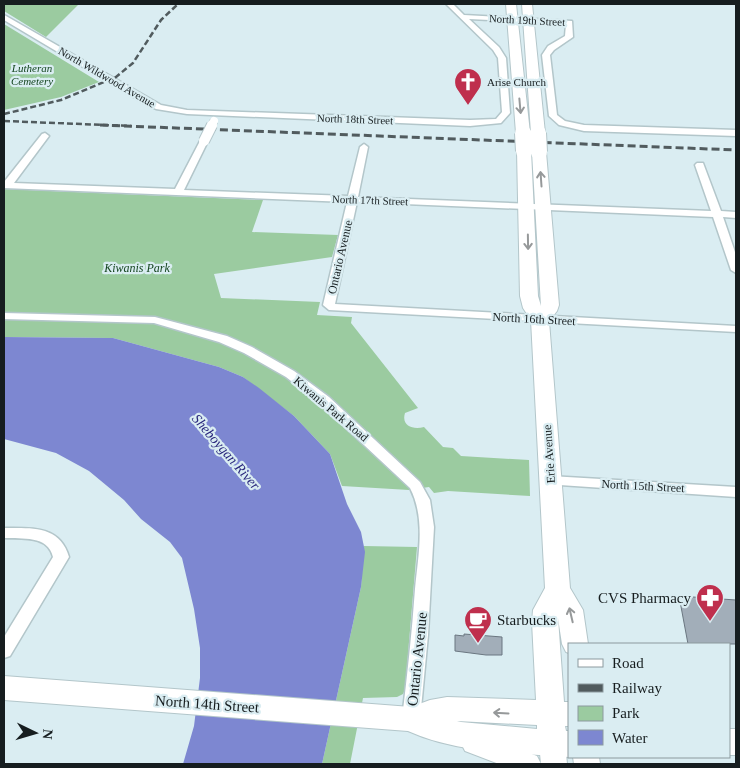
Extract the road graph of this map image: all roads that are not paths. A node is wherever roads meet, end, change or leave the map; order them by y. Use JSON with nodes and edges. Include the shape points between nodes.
{"nodes":[{"id":1,"x":449,"y":4,"type":"edge"},
{"id":2,"x":511,"y":4,"type":"edge"},
{"id":3,"x":527,"y":4,"type":"edge"},
{"id":4,"x":4,"y":17,"type":"edge"},
{"id":5,"x":465,"y":19,"type":"junction"},
{"id":6,"x":512,"y":20,"type":"junction"},
{"id":7,"x":528,"y":21,"type":"junction"},
{"id":8,"x":216,"y":118,"type":"junction"},
{"id":9,"x":736,"y":133,"type":"edge"},
{"id":10,"x":45,"y":136,"type":"dead end"},
{"id":11,"x":364,"y":147,"type":"dead end"},
{"id":12,"x":532,"y":151,"type":"junction"},
{"id":13,"x":700,"y":165,"type":"dead end"},
{"id":14,"x":5,"y":185,"type":"edge"},
{"id":15,"x":178,"y":192,"type":"junction"},
{"id":16,"x":353,"y":200,"type":"junction"},
{"id":17,"x":535,"y":207,"type":"junction"},
{"id":18,"x":717,"y":214,"type":"junction"},
{"id":19,"x":736,"y":215,"type":"edge"},
{"id":20,"x":736,"y":270,"type":"edge"},
{"id":21,"x":333,"y":308,"type":"joint"},
{"id":22,"x":4,"y":316,"type":"edge"},
{"id":23,"x":540,"y":320,"type":"junction"},
{"id":24,"x":736,"y":329,"type":"edge"},
{"id":25,"x":550,"y":481,"type":"junction"},
{"id":26,"x":736,"y":492,"type":"edge"},
{"id":27,"x":4,"y":533,"type":"edge"},
{"id":28,"x":424,"y":570,"type":"joint"},
{"id":29,"x":558,"y":589,"type":"junction"},
{"id":30,"x":575,"y":643,"type":"edge"},
{"id":31,"x":4,"y":650,"type":"edge"},
{"id":32,"x":4,"y":688,"type":"edge"},
{"id":33,"x":559,"y":714,"type":"edge"},
{"id":34,"x":411,"y":719,"type":"junction"},
{"id":35,"x":461,"y":735,"type":"junction"},
{"id":36,"x":558,"y":751,"type":"edge"},
{"id":37,"x":528,"y":764,"type":"edge"}],
"edges":[{"from":1,"to":5,"type":"street"},
{"from":2,"to":6,"type":"main road"},
{"from":3,"to":7,"type":"main road"},
{"from":4,"to":8,"type":"street","name":"North Wildwood Avenue","via":[[154,105]]},
{"from":5,"to":6,"type":"street","name":"North 19th Street"},
{"from":5,"to":8,"type":"street","name":"North 18th Street","via":[[496,48],[502,58],[506,113],[502,119],[493,122]]},
{"from":6,"to":7,"type":"street","name":"North 19th Street"},
{"from":6,"to":12,"type":"main road","one_way":true,"bridge":true,"via":[[523,133]]},
{"from":7,"to":9,"type":"street","name":"North 19th Street","via":[[558,24],[570,29],[568,38],[546,55],[552,116],[562,123],[584,128]]},
{"from":7,"to":12,"type":"main road","bridge":true,"via":[[538,133]]},
{"from":8,"to":15,"type":"street","bridge":true},
{"from":10,"to":14,"type":"street"},
{"from":11,"to":16,"type":"street","name":"Ontario Avenue"},
{"from":12,"to":17,"type":"main road","name":"Erie Avenue"},
{"from":13,"to":18,"type":"street"},
{"from":14,"to":15,"type":"street","name":"North 17th Street"},
{"from":15,"to":16,"type":"street","name":"North 17th Street"},
{"from":16,"to":17,"type":"street","name":"North 17th Street"},
{"from":16,"to":21,"type":"street","name":"Ontario Avenue","via":[[330,305]]},
{"from":17,"to":18,"type":"street","name":"North 17th Street"},
{"from":17,"to":23,"type":"main road","name":"Erie Avenue","via":[[530,302]]},
{"from":18,"to":19,"type":"street","name":"North 17th Street"},
{"from":18,"to":20,"type":"street"},
{"from":21,"to":23,"type":"street","name":"North 16th Street"},
{"from":22,"to":28,"type":"street","name":"Kiwanis Park Road","via":[[155,320],[223,339],[290,374],[324,400],[415,485],[426,513]]},
{"from":23,"to":24,"type":"street","name":"North 16th Street"},
{"from":23,"to":25,"type":"main road","name":"Erie Avenue"},
{"from":25,"to":26,"type":"street","name":"North 15th Street"},
{"from":25,"to":29,"type":"main road","name":"Erie Avenue"},
{"from":27,"to":31,"type":"street","via":[[44,536],[52,539],[61,554],[60,561]]},
{"from":28,"to":34,"type":"street","name":"Ontario Avenue"},
{"from":30,"to":29,"type":"main road","name":"Erie Avenue","one_way":true,"via":[[570,610]]},
{"from":29,"to":33,"type":"main road","via":[[545,617]]},
{"from":32,"to":34,"type":"main road","name":"North 14th Street"},
{"from":33,"to":34,"type":"main road","name":"North 14th Street","one_way":true,"via":[[442,710]]},
{"from":33,"to":36,"type":"main road"},
{"from":34,"to":35,"type":"main road","name":"North 14th Street","via":[[433,730]]},
{"from":35,"to":36,"type":"main road","name":"North 14th Street"},
{"from":35,"to":37,"type":"main road","via":[[480,746]]}]}
